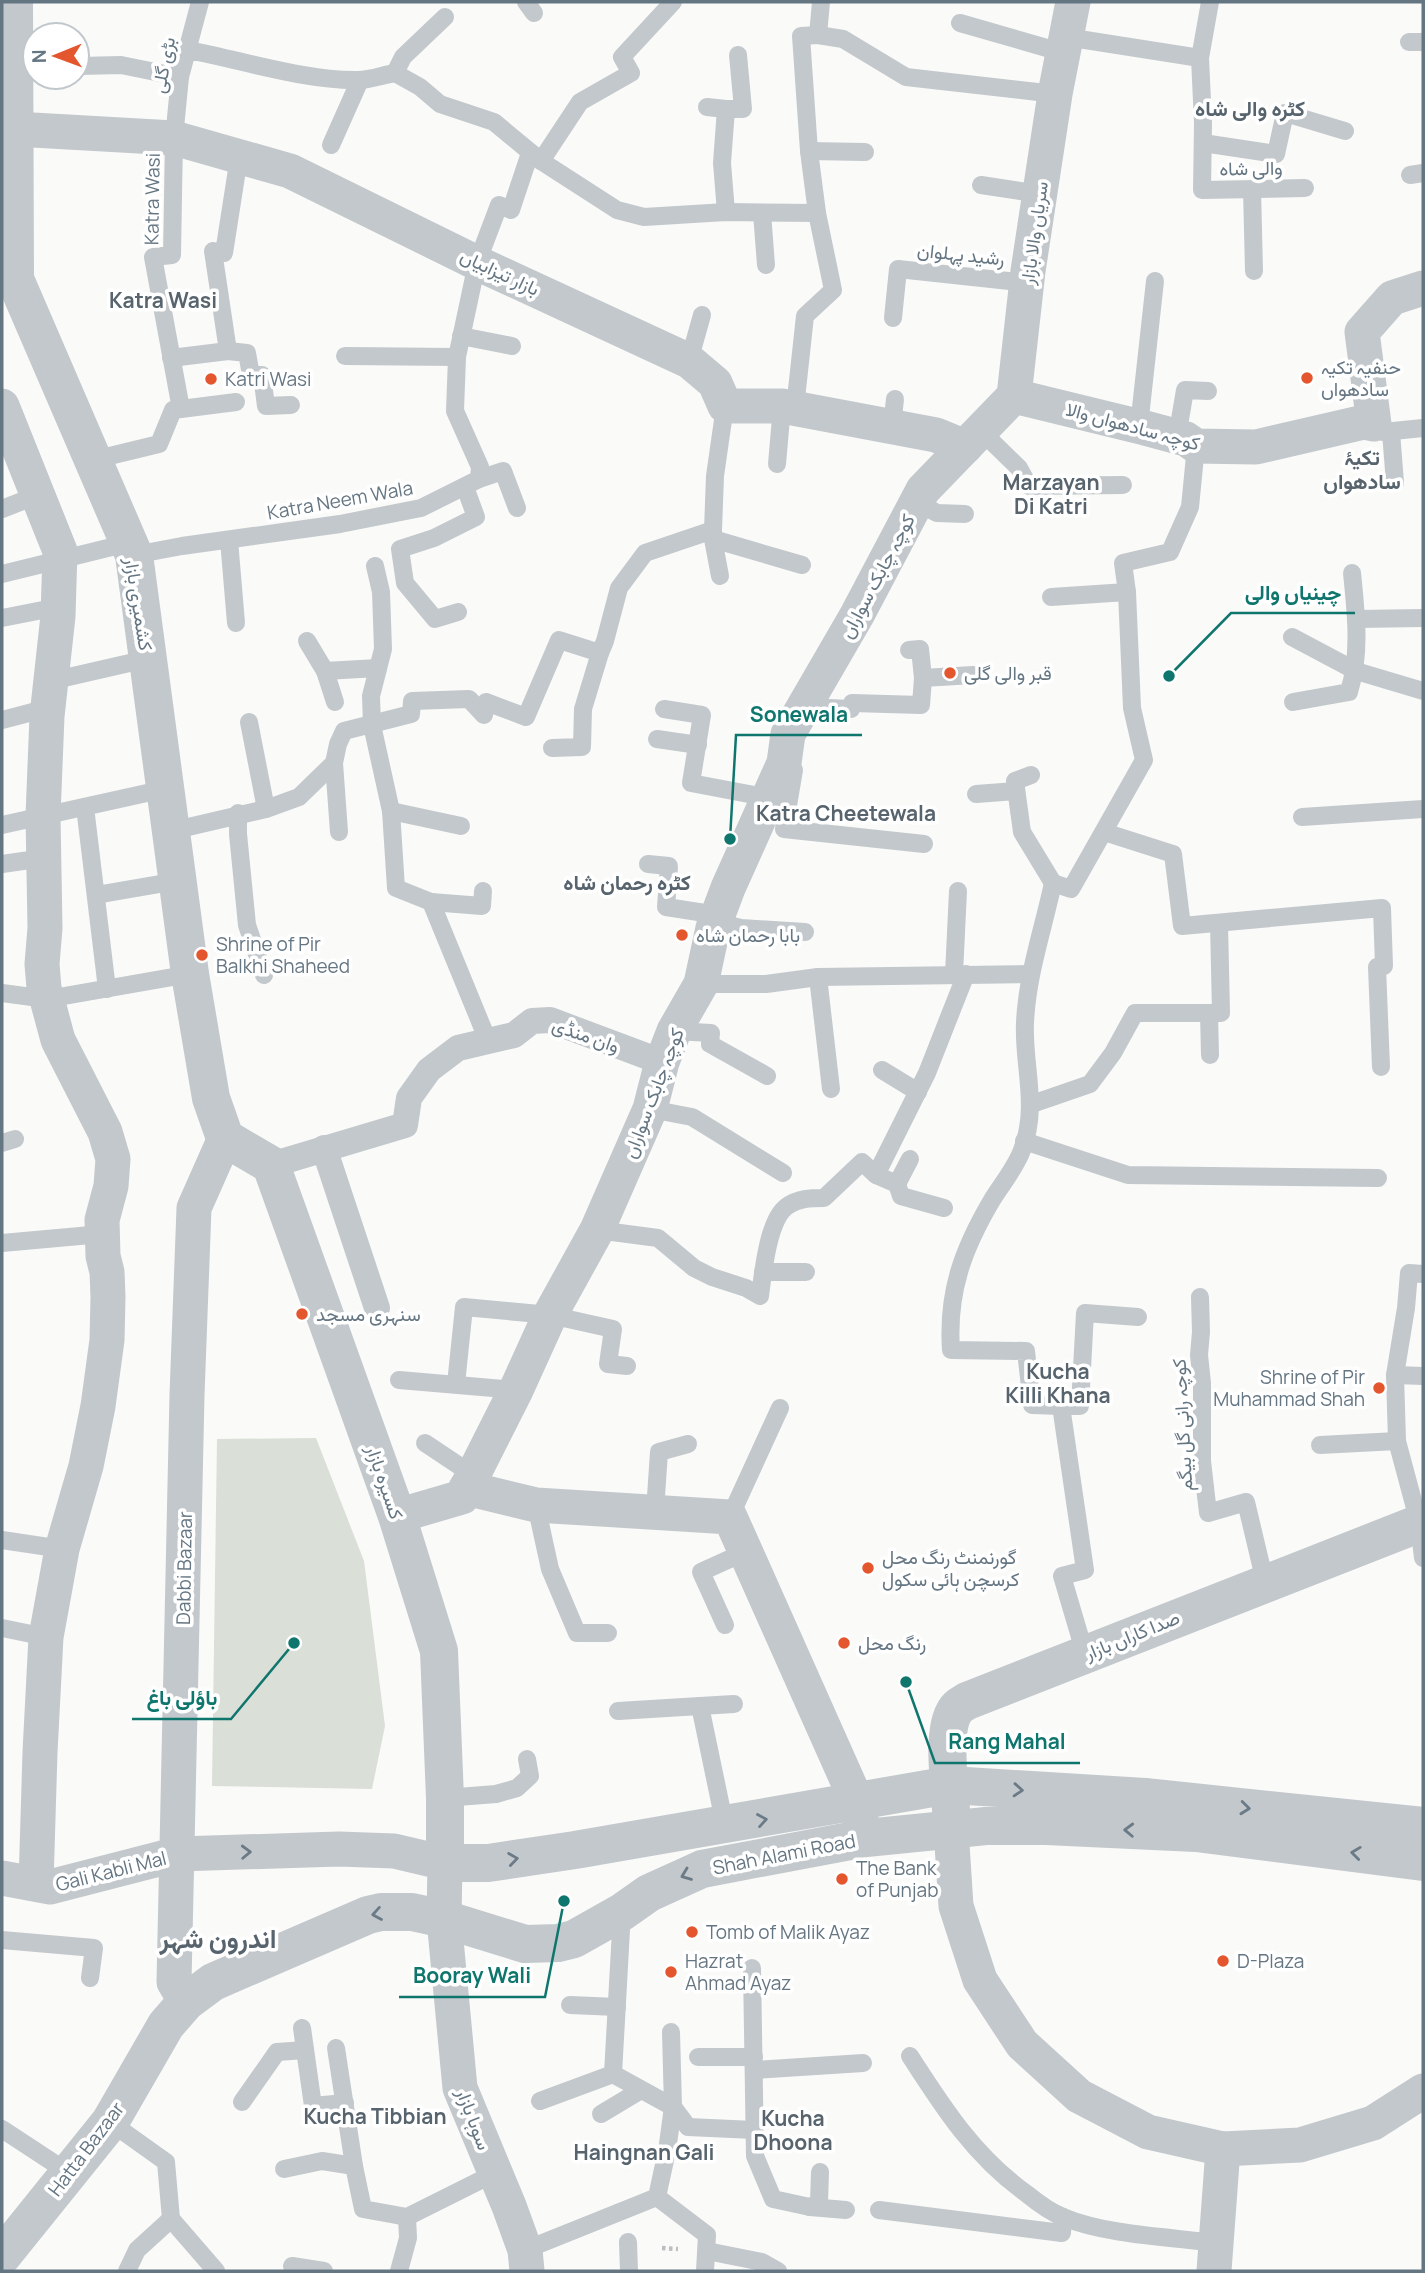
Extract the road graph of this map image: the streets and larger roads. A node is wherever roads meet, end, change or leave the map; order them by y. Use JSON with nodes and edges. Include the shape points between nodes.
{"nodes":[{"id":1,"x":14,"y":2,"type":"edge"},
{"id":2,"x":1073,"y":2,"type":"edge"},
{"id":3,"x":15,"y":130,"type":"junction"},
{"id":4,"x":8,"y":267,"type":"edge"},
{"id":5,"x":1423,"y":288,"type":"edge"},
{"id":6,"x":1014,"y":396,"type":"junction"},
{"id":7,"x":2,"y":410,"type":"edge"},
{"id":8,"x":973,"y":439,"type":"junction"},
{"id":9,"x":11,"y":457,"type":"edge"},
{"id":10,"x":668,"y":1047,"type":"junction"},
{"id":11,"x":225,"y":1138,"type":"junction"},
{"id":12,"x":324,"y":1148,"type":"junction"},
{"id":13,"x":271,"y":1165,"type":"junction"},
{"id":14,"x":377,"y":1308,"type":"dead end"},
{"id":15,"x":470,"y":1482,"type":"junction"},
{"id":16,"x":397,"y":1516,"type":"junction"},
{"id":17,"x":1422,"y":1534,"type":"edge"},
{"id":18,"x":950,"y":1785,"type":"junction"},
{"id":19,"x":861,"y":1820,"type":"junction"},
{"id":20,"x":1423,"y":1826,"type":"edge"},
{"id":21,"x":951,"y":1829,"type":"junction"},
{"id":22,"x":178,"y":1854,"type":"junction"},
{"id":23,"x":1423,"y":1862,"type":"edge"},
{"id":24,"x":445,"y":1863,"type":"junction"},
{"id":25,"x":11,"y":1883,"type":"edge"},
{"id":26,"x":444,"y":1919,"type":"junction"},
{"id":27,"x":186,"y":2002,"type":"junction"},
{"id":28,"x":1423,"y":2091,"type":"edge"},
{"id":29,"x":1223,"y":2149,"type":"junction"},
{"id":30,"x":2,"y":2256,"type":"edge"},
{"id":31,"x":1215,"y":2257,"type":"edge"},
{"id":32,"x":526,"y":2261,"type":"edge"}],
"edges":[{"from":1,"to":3,"type":"street","name":"کشمیری بازار"},
{"from":2,"to":6,"type":"street","name":"سریاں والا بازار","via":[[1040,194]]},
{"from":3,"to":4,"type":"street","name":"کشمیری بازار"},
{"from":3,"to":8,"type":"street","name":"بازار تیزابیاں","via":[[174,138],[290,172],[689,361],[715,383],[725,407],[894,413],[936,435]]},
{"from":4,"to":11,"type":"street","name":"کشمیری بازار","via":[[131,549],[190,974],[211,1098]]},
{"from":5,"to":6,"type":"street","name":"کوچہ سادھواں والا","via":[[1392,298],[1362,332],[1382,428],[1364,422],[1256,447],[1186,442]]},
{"from":6,"to":8,"type":"street"},
{"from":7,"to":9,"type":"street"},
{"from":8,"to":10,"type":"street","name":"کوچہ چابک سواراں","via":[[923,490],[788,734],[784,763],[717,918],[701,984]]},
{"from":9,"to":25,"type":"street","via":[[38,495],[61,559],[43,816],[45,928],[41,964],[58,1040],[111,1144],[113,1170],[102,1220],[107,1340],[86,1466],[62,1549],[46,1637],[40,1752]]},
{"from":10,"to":12,"type":"street","name":"وان منڈی","via":[[550,1020],[532,1021],[514,1035],[458,1048],[429,1070],[409,1098],[405,1125]]},
{"from":10,"to":15,"type":"street","name":"کوچہ چابک سواراں","via":[[650,1109],[597,1230],[550,1315]]},
{"from":11,"to":13,"type":"street"},
{"from":11,"to":22,"type":"street","name":"Dabbi Bazaar","via":[[194,1208]]},
{"from":12,"to":13,"type":"street","name":"وان منڈی"},
{"from":12,"to":14,"type":"street"},
{"from":13,"to":16,"type":"street","name":"کسیرہ بازار"},
{"from":15,"to":16,"type":"street","via":[[462,1497]]},
{"from":15,"to":19,"type":"street","via":[[536,1505],[730,1517]]},
{"from":16,"to":24,"type":"street","name":"کسیرہ بازار","via":[[439,1651]]},
{"from":17,"to":18,"type":"street","name":"صدا کاراں بازار","via":[[1265,1582],[967,1701],[957,1707],[947,1736]]},
{"from":18,"to":19,"type":"street","name":"Shah Alami Road"},
{"from":18,"to":20,"type":"street","name":"Shah Alami Road","one_way":true,"via":[[1145,1797]]},
{"from":18,"to":21,"type":"street","name":"صدا کاراں بازار"},
{"from":19,"to":21,"type":"street","name":"Shah Alami Road"},
{"from":24,"to":19,"type":"street","name":"Shah Alami Road","one_way":true,"via":[[488,1863],[725,1826]]},
{"from":19,"to":26,"type":"street","name":"Shah Alami Road","one_way":true,"via":[[702,1870],[649,1893],[574,1939],[525,1944]]},
{"from":23,"to":21,"type":"street","name":"Shah Alami Road","one_way":true,"via":[[1196,1833],[1046,1826]]},
{"from":21,"to":29,"type":"street","via":[[956,1906],[980,1979],[1022,2044],[1079,2096],[1136,2126]]},
{"from":22,"to":24,"type":"street","name":"Shah Alami Road","one_way":true,"via":[[339,1849],[394,1851]]},
{"from":22,"to":25,"type":"street","name":"Gali Kabli Mal","via":[[50,1887]]},
{"from":22,"to":27,"type":"street","name":"Dabbi Bazaar","via":[[174,1982]]},
{"from":24,"to":26,"type":"street","name":"سوہا بازار"},
{"from":26,"to":27,"type":"street","name":"Shah Alami Road","one_way":true,"via":[[400,1911],[368,1915],[214,1982]]},
{"from":26,"to":32,"type":"street","name":"سوہا بازار","via":[[460,2088]]},
{"from":27,"to":30,"type":"street","name":"Hatta Bazaar","via":[[166,2025],[110,2122]]},
{"from":28,"to":29,"type":"street","via":[[1373,2123],[1300,2145]]},
{"from":29,"to":31,"type":"street"}]}
